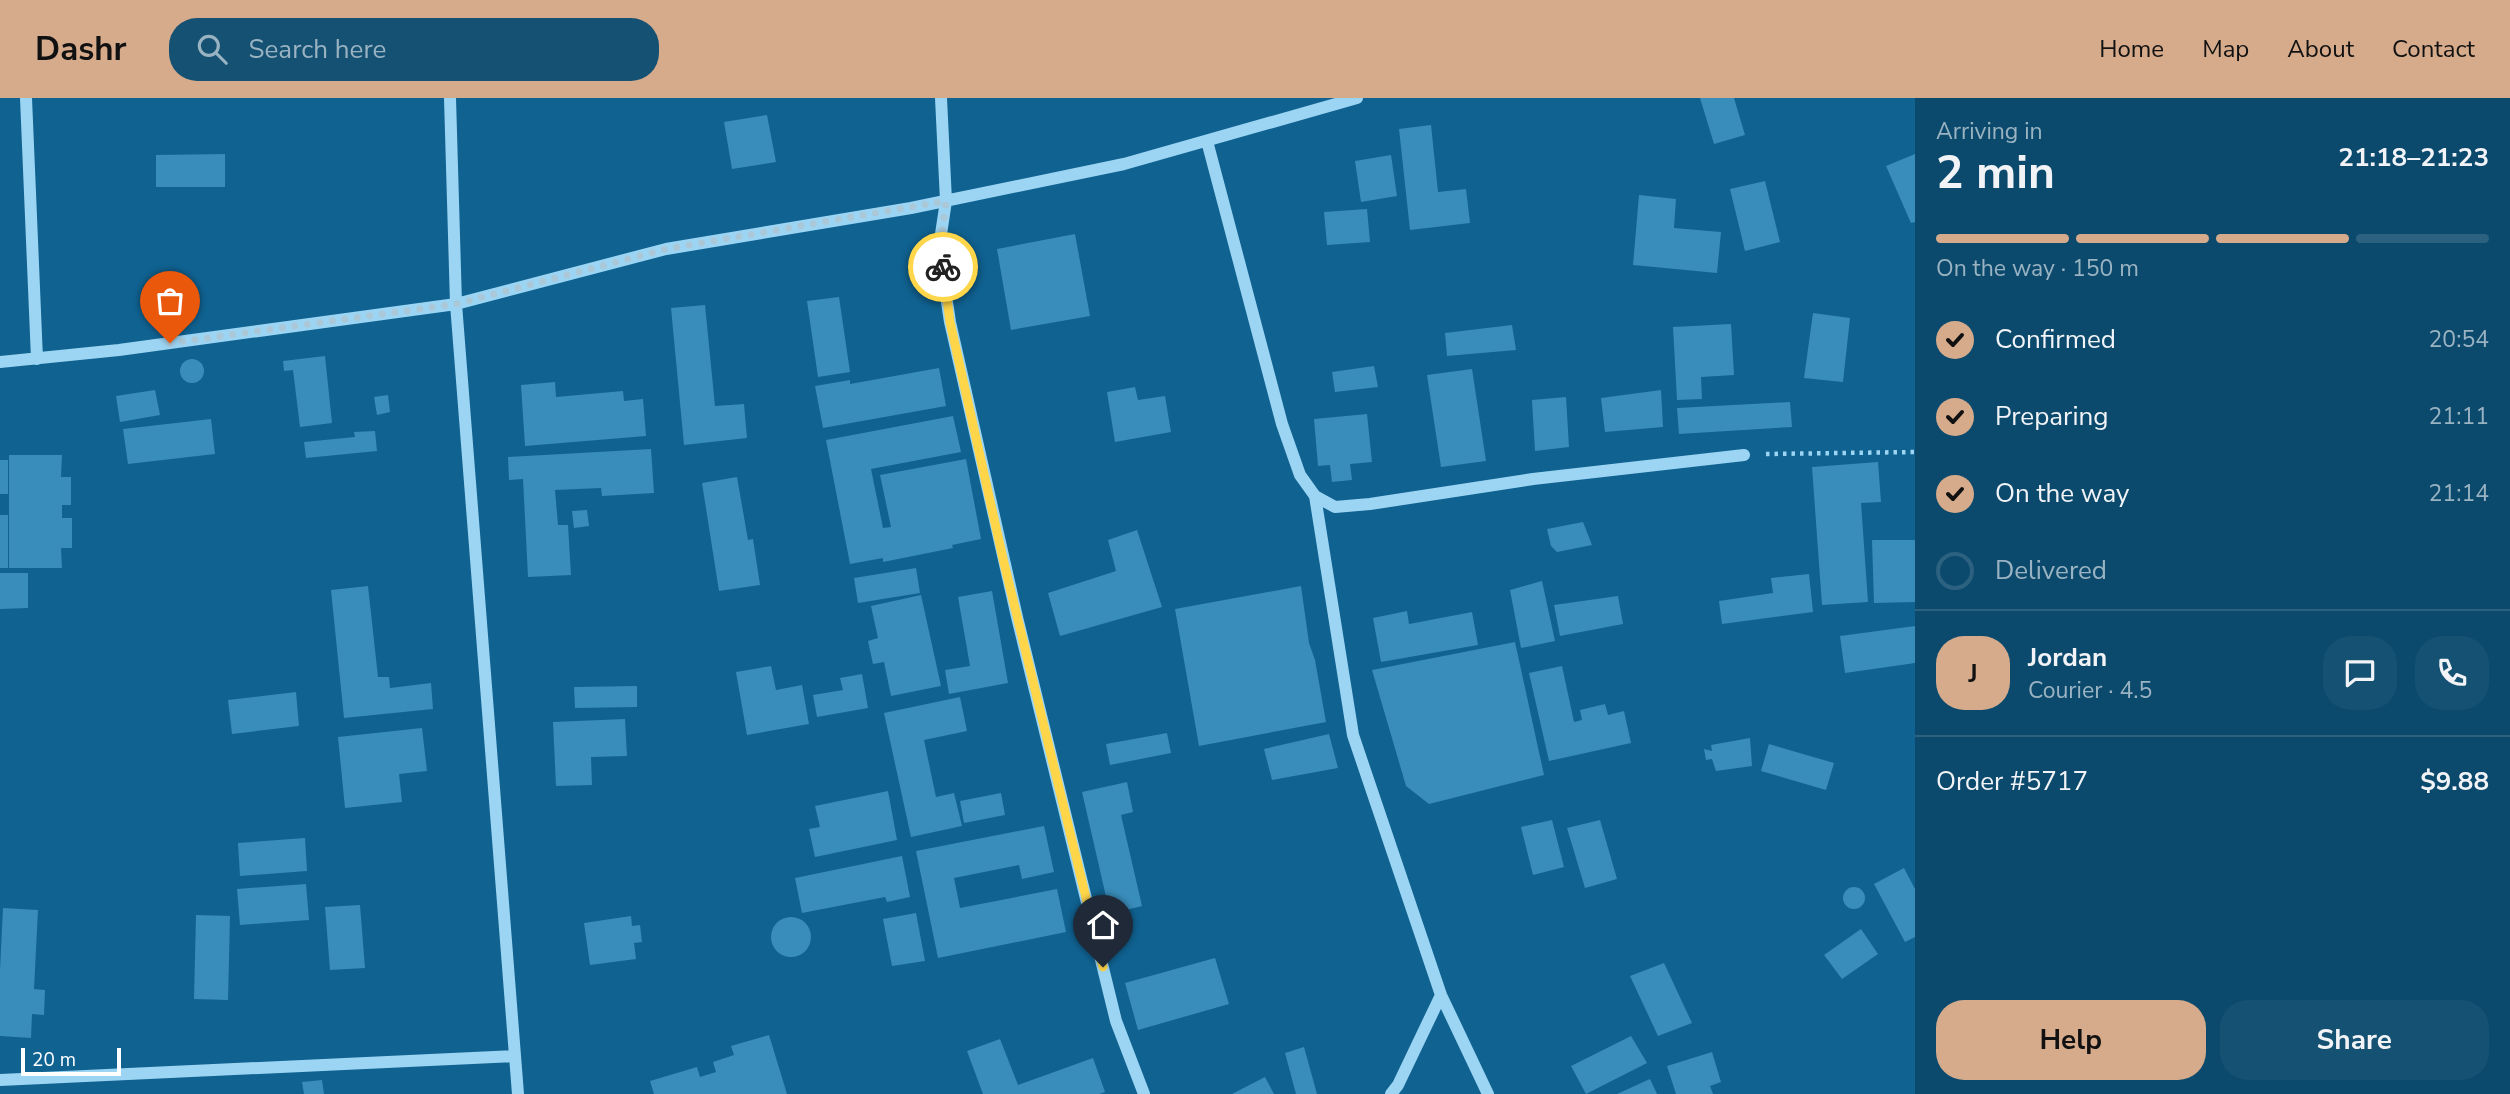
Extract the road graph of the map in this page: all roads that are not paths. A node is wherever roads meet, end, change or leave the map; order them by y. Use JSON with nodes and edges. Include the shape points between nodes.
{"nodes":[{"id":1,"x":26,"y":98,"type":"edge"},
{"id":2,"x":450,"y":98,"type":"edge"},
{"id":3,"x":941,"y":98,"type":"edge"},
{"id":4,"x":1357,"y":98,"type":"edge"},
{"id":5,"x":1207,"y":141,"type":"junction"},
{"id":6,"x":946,"y":201,"type":"junction"},
{"id":7,"x":456,"y":304,"type":"junction"},
{"id":8,"x":37,"y":359,"type":"junction"},
{"id":9,"x":0,"y":362,"type":"edge"},
{"id":10,"x":1744,"y":455,"type":"road end"},
{"id":11,"x":1315,"y":496,"type":"junction"},
{"id":12,"x":1441,"y":995,"type":"junction"},
{"id":13,"x":513,"y":1056,"type":"junction"},
{"id":14,"x":0,"y":1080,"type":"edge"},
{"id":15,"x":518,"y":1094,"type":"edge"},
{"id":16,"x":1144,"y":1094,"type":"edge"},
{"id":17,"x":1391,"y":1094,"type":"edge"},
{"id":18,"x":1488,"y":1094,"type":"edge"}],
"edges":[{"from":1,"to":8,"type":"street"},
{"from":2,"to":7,"type":"street"},
{"from":3,"to":6,"type":"street"},
{"from":4,"to":5,"type":"street"},
{"from":5,"to":6,"type":"street","via":[[1124,164]]},
{"from":5,"to":11,"type":"street","via":[[1282,424],[1300,475]]},
{"from":6,"to":7,"type":"street","via":[[666,249]]},
{"from":6,"to":16,"type":"street","via":[[944,282],[953,335],[1116,1021]]},
{"from":7,"to":8,"type":"street"},
{"from":7,"to":13,"type":"street"},
{"from":8,"to":9,"type":"street"},
{"from":10,"to":11,"type":"street","via":[[1533,479],[1370,504],[1335,507]]},
{"from":11,"to":12,"type":"street","via":[[1353,736]]},
{"from":12,"to":17,"type":"street"},
{"from":12,"to":18,"type":"street"},
{"from":13,"to":14,"type":"street"},
{"from":13,"to":15,"type":"street"}]}
